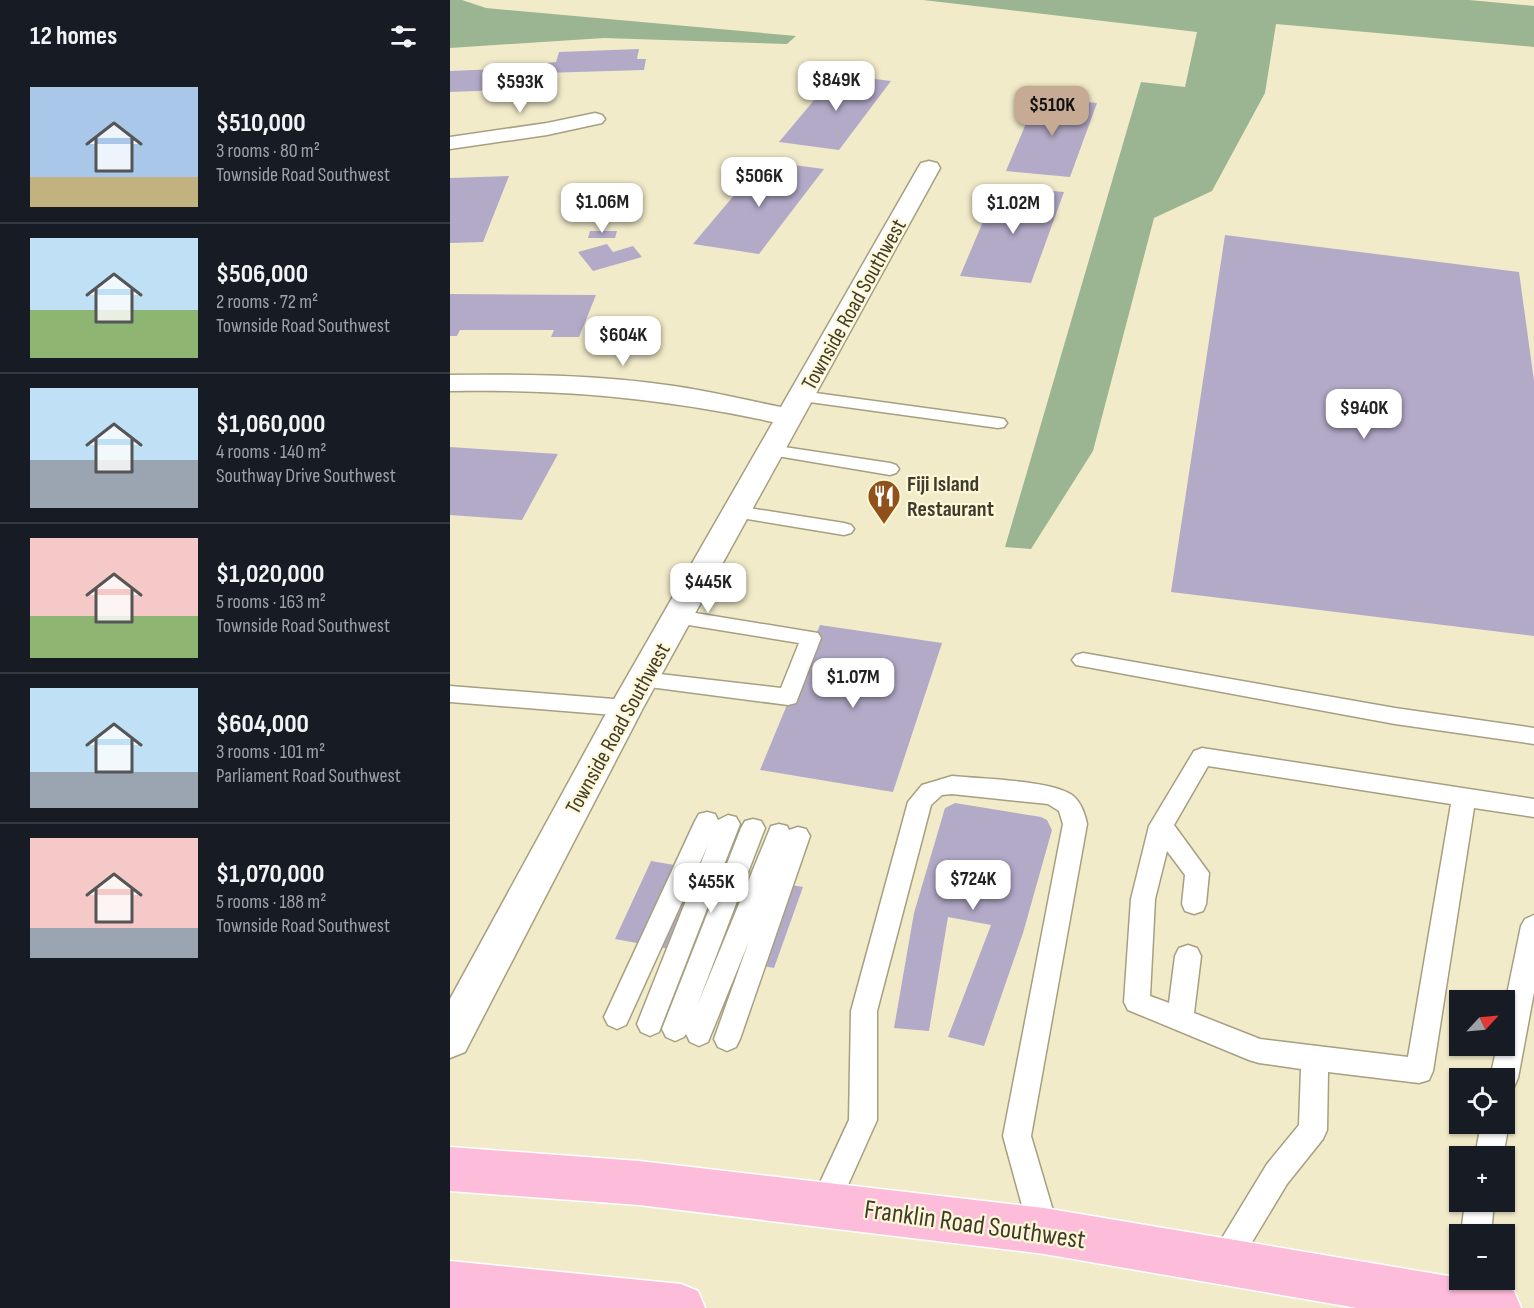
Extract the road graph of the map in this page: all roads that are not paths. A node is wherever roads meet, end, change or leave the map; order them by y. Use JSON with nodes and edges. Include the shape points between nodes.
{"nodes":[{"id":1,"x":595,"y":118,"type":"dead end"},
{"id":2,"x":450,"y":142,"type":"edge"},
{"id":3,"x":929,"y":168,"type":"dead end"},
{"id":4,"x":450,"y":383,"type":"edge"},
{"id":5,"x":795,"y":407,"type":"junction"},
{"id":6,"x":998,"y":423,"type":"dead end"},
{"id":7,"x":771,"y":450,"type":"junction"},
{"id":8,"x":890,"y":469,"type":"dead end"},
{"id":9,"x":736,"y":512,"type":"junction"},
{"id":10,"x":844,"y":529,"type":"dead end"},
{"id":11,"x":677,"y":617,"type":"junction"},
{"id":12,"x":1083,"y":660,"type":"dead end"},
{"id":13,"x":642,"y":680,"type":"junction"},
{"id":14,"x":450,"y":694,"type":"edge"},
{"id":15,"x":626,"y":708,"type":"junction"},
{"id":16,"x":1534,"y":736,"type":"edge"},
{"id":17,"x":1464,"y":798,"type":"junction"},
{"id":18,"x":1534,"y":808,"type":"edge"},
{"id":19,"x":1161,"y":826,"type":"junction"},
{"id":20,"x":753,"y":828,"type":"dead end"},
{"id":21,"x":1194,"y":904,"type":"dead end"},
{"id":22,"x":1534,"y":926,"type":"edge"},
{"id":23,"x":1188,"y":956,"type":"dead end"},
{"id":24,"x":617,"y":1017,"type":"dead end"},
{"id":25,"x":1180,"y":1020,"type":"junction"},
{"id":26,"x":650,"y":1024,"type":"dead end"},
{"id":27,"x":727,"y":1039,"type":"dead end"},
{"id":28,"x":450,"y":1040,"type":"edge"},
{"id":29,"x":1315,"y":1059,"type":"junction"},
{"id":30,"x":1506,"y":1068,"type":"edge"},
{"id":31,"x":450,"y":1169,"type":"edge"},
{"id":32,"x":825,"y":1204,"type":"junction"},
{"id":33,"x":1044,"y":1231,"type":"junction"},
{"id":34,"x":1223,"y":1262,"type":"junction"},
{"id":35,"x":450,"y":1286,"type":"edge"},
{"id":36,"x":1476,"y":1299,"type":"edge"},
{"id":37,"x":681,"y":1308,"type":"edge"}],
"edges":[{"from":1,"to":2,"type":"street","via":[[547,129]]},
{"from":3,"to":5,"type":"street","name":"Townside Road Southwest"},
{"from":4,"to":5,"type":"street","via":[[548,384]]},
{"from":5,"to":6,"type":"lane"},
{"from":5,"to":7,"type":"street","name":"Townside Road Southwest"},
{"from":7,"to":8,"type":"lane"},
{"from":7,"to":9,"type":"street","name":"Townside Road Southwest"},
{"from":9,"to":10,"type":"lane"},
{"from":9,"to":11,"type":"street","name":"Townside Road Southwest"},
{"from":11,"to":13,"type":"street","name":"Townside Road Southwest"},
{"from":11,"to":13,"type":"lane","via":[[811,638],[788,697]]},
{"from":12,"to":16,"type":"lane","via":[[1395,716]]},
{"from":13,"to":15,"type":"street","name":"Townside Road Southwest"},
{"from":14,"to":15,"type":"lane"},
{"from":15,"to":28,"type":"street","name":"Townside Road Southwest"},
{"from":17,"to":18,"type":"lane"},
{"from":17,"to":19,"type":"lane","via":[[1202,758]]},
{"from":17,"to":29,"type":"lane","via":[[1419,1071]]},
{"from":19,"to":21,"type":"lane","via":[[1197,873]]},
{"from":19,"to":25,"type":"lane","via":[[1143,899],[1137,1002]]},
{"from":20,"to":27,"type":"lane","via":[[687,1031],[788,834]]},
{"from":22,"to":30,"type":"lane"},
{"from":23,"to":25,"type":"lane"},
{"from":24,"to":26,"type":"lane","via":[[718,822]]},
{"from":25,"to":29,"type":"lane","via":[[1259,1052]]},
{"from":29,"to":34,"type":"lane","via":[[1313,1130],[1277,1174]]},
{"from":31,"to":32,"type":"main road","name":"Franklin Road Southwest","via":[[639,1183]]},
{"from":32,"to":33,"type":"main road","name":"Franklin Road Southwest"},
{"from":32,"to":33,"type":"lane","via":[[863,1120],[864,1011],[920,802],[927,791],[952,785],[1049,795],[1063,799],[1073,810],[1075,824],[1017,1136]]},
{"from":33,"to":34,"type":"main road","name":"Franklin Road Southwest"},
{"from":34,"to":36,"type":"main road","name":"Franklin Road Southwest"},
{"from":35,"to":37,"type":"main road"}]}
